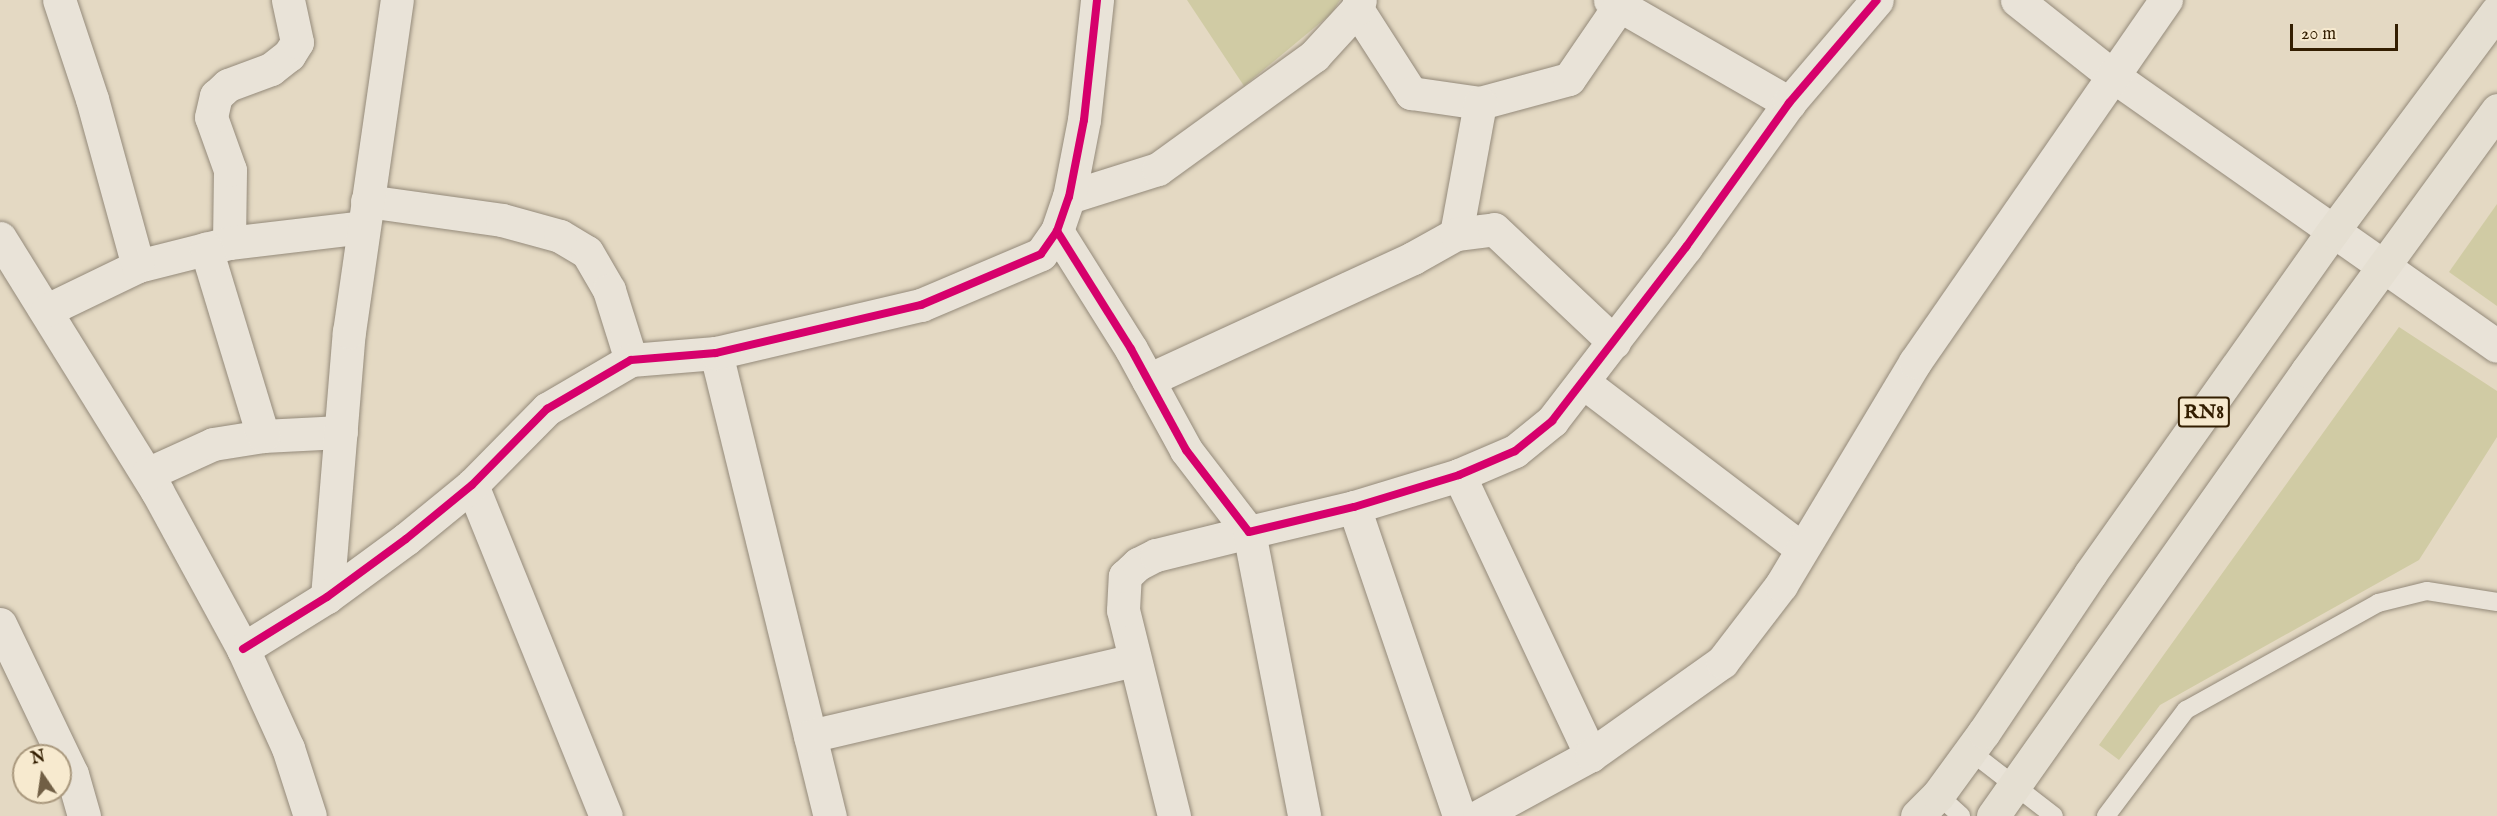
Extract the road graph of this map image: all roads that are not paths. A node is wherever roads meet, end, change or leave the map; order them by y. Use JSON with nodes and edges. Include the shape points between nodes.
{"nodes":[{"id":1,"x":59,"y":0,"type":"edge"},
{"id":2,"x":288,"y":0,"type":"edge"},
{"id":3,"x":397,"y":0,"type":"edge"},
{"id":4,"x":1097,"y":0,"type":"edge"},
{"id":5,"x":1877,"y":0,"type":"edge"},
{"id":6,"x":2017,"y":0,"type":"edge"},
{"id":7,"x":2166,"y":0,"type":"edge"},
{"id":8,"x":1618,"y":2,"type":"edge"},
{"id":9,"x":1359,"y":4,"type":"edge"},
{"id":10,"x":2497,"y":11,"type":"edge"},
{"id":11,"x":2113,"y":76,"type":"junction"},
{"id":12,"x":1480,"y":103,"type":"junction"},
{"id":13,"x":1790,"y":103,"type":"junction"},
{"id":14,"x":2497,"y":110,"type":"edge"},
{"id":15,"x":1069,"y":197,"type":"junction"},
{"id":16,"x":365,"y":214,"type":"junction"},
{"id":17,"x":1057,"y":231,"type":"junction"},
{"id":18,"x":2332,"y":231,"type":"junction"},
{"id":19,"x":1456,"y":234,"type":"junction"},
{"id":20,"x":0,"y":238,"type":"edge"},
{"id":21,"x":217,"y":245,"type":"junction"},
{"id":22,"x":138,"y":267,"type":"junction"},
{"id":23,"x":2384,"y":268,"type":"junction"},
{"id":24,"x":47,"y":310,"type":"junction"},
{"id":25,"x":1614,"y":342,"type":"junction"},
{"id":26,"x":2497,"y":346,"type":"edge"},
{"id":27,"x":716,"y":353,"type":"junction"},
{"id":28,"x":630,"y":360,"type":"junction"},
{"id":29,"x":1148,"y":380,"type":"junction"},
{"id":30,"x":1582,"y":382,"type":"junction"},
{"id":31,"x":341,"y":432,"type":"junction"},
{"id":32,"x":263,"y":436,"type":"junction"},
{"id":33,"x":147,"y":474,"type":"junction"},
{"id":34,"x":1459,"y":475,"type":"junction"},
{"id":35,"x":472,"y":485,"type":"junction"},
{"id":36,"x":1354,"y":507,"type":"junction"},
{"id":37,"x":1249,"y":532,"type":"junction"},
{"id":38,"x":1802,"y":549,"type":"junction"},
{"id":39,"x":327,"y":597,"type":"junction"},
{"id":40,"x":2497,"y":602,"type":"edge"},
{"id":41,"x":0,"y":624,"type":"edge"},
{"id":42,"x":243,"y":649,"type":"junction"},
{"id":43,"x":1134,"y":660,"type":"junction"},
{"id":44,"x":810,"y":736,"type":"junction"},
{"id":45,"x":1970,"y":751,"type":"junction"},
{"id":46,"x":1591,"y":755,"type":"junction"},
{"id":47,"x":2016,"y":787,"type":"junction"},
{"id":48,"x":1938,"y":809,"type":"edge"},
{"id":49,"x":302,"y":813,"type":"edge"},
{"id":50,"x":84,"y":816,"type":"edge"},
{"id":51,"x":606,"y":816,"type":"edge"},
{"id":52,"x":830,"y":816,"type":"edge"},
{"id":53,"x":1174,"y":816,"type":"edge"},
{"id":54,"x":1304,"y":816,"type":"edge"},
{"id":55,"x":1459,"y":816,"type":"edge"},
{"id":56,"x":1479,"y":816,"type":"edge"},
{"id":57,"x":1993,"y":816,"type":"edge"},
{"id":58,"x":2054,"y":816,"type":"edge"},
{"id":59,"x":2106,"y":816,"type":"edge"}],
"edges":[{"from":1,"to":22,"type":"street","via":[[92,99]]},
{"from":2,"to":21,"type":"street","via":[[297,42],[289,55],[271,69],[228,85],[216,96],[211,117],[230,170]]},
{"from":3,"to":16,"type":"street"},
{"from":4,"to":15,"type":"street","via":[[1084,120]]},
{"from":5,"to":13,"type":"street"},
{"from":6,"to":11,"type":"street"},
{"from":7,"to":11,"type":"street"},
{"from":8,"to":12,"type":"street","via":[[1569,79]]},
{"from":8,"to":13,"type":"street"},
{"from":9,"to":12,"type":"street","via":[[1411,93]]},
{"from":9,"to":15,"type":"street","via":[[1314,56],[1158,169]]},
{"from":10,"to":18,"type":"main road","number":"RN8"},
{"from":11,"to":18,"type":"street"},
{"from":11,"to":38,"type":"street","via":[[1915,363]]},
{"from":12,"to":19,"type":"street"},
{"from":13,"to":25,"type":"street"},
{"from":14,"to":23,"type":"main road","number":"RN8"},
{"from":15,"to":17,"type":"street"},
{"from":16,"to":21,"type":"street"},
{"from":16,"to":28,"type":"street","via":[[502,220],[560,236],[587,252],[609,290]]},
{"from":16,"to":31,"type":"street"},
{"from":17,"to":27,"type":"street","via":[[1041,254],[921,305]]},
{"from":17,"to":29,"type":"street"},
{"from":18,"to":23,"type":"street"},
{"from":18,"to":45,"type":"main road","number":"RN8"},
{"from":19,"to":25,"type":"street","via":[[1494,229]]},
{"from":19,"to":29,"type":"street","via":[[1413,258]]},
{"from":20,"to":24,"type":"street"},
{"from":21,"to":22,"type":"street"},
{"from":21,"to":32,"type":"street"},
{"from":22,"to":24,"type":"street"},
{"from":23,"to":26,"type":"street"},
{"from":23,"to":47,"type":"main road","number":"RN8","via":[[2307,371]]},
{"from":24,"to":33,"type":"street"},
{"from":25,"to":30,"type":"street"},
{"from":27,"to":28,"type":"street"},
{"from":27,"to":44,"type":"street"},
{"from":28,"to":35,"type":"street","via":[[547,409]]},
{"from":29,"to":37,"type":"street","via":[[1186,450]]},
{"from":30,"to":34,"type":"street","via":[[1552,421],[1515,450]]},
{"from":30,"to":38,"type":"street"},
{"from":31,"to":32,"type":"street"},
{"from":31,"to":39,"type":"street"},
{"from":32,"to":33,"type":"street","via":[[213,444]]},
{"from":33,"to":42,"type":"street"},
{"from":34,"to":36,"type":"street"},
{"from":34,"to":46,"type":"street"},
{"from":35,"to":39,"type":"street"},
{"from":35,"to":51,"type":"street"},
{"from":36,"to":37,"type":"street"},
{"from":36,"to":55,"type":"street"},
{"from":37,"to":43,"type":"street","via":[[1156,555],[1137,564],[1125,576],[1123,610]]},
{"from":37,"to":54,"type":"street"},
{"from":38,"to":46,"type":"street","via":[[1781,585],[1722,662]]},
{"from":39,"to":42,"type":"street"},
{"from":40,"to":59,"type":"lane","via":[[2427,591],[2378,603],[2186,710]]},
{"from":41,"to":50,"type":"street","via":[[72,774]]},
{"from":42,"to":49,"type":"street","via":[[288,748]]},
{"from":43,"to":44,"type":"street"},
{"from":43,"to":53,"type":"street"},
{"from":44,"to":52,"type":"street"},
{"from":45,"to":47,"type":"lane"},
{"from":45,"to":48,"type":"main road","number":"RN8"},
{"from":46,"to":56,"type":"street"},
{"from":47,"to":57,"type":"main road","number":"RN8"},
{"from":47,"to":58,"type":"lane"}]}
